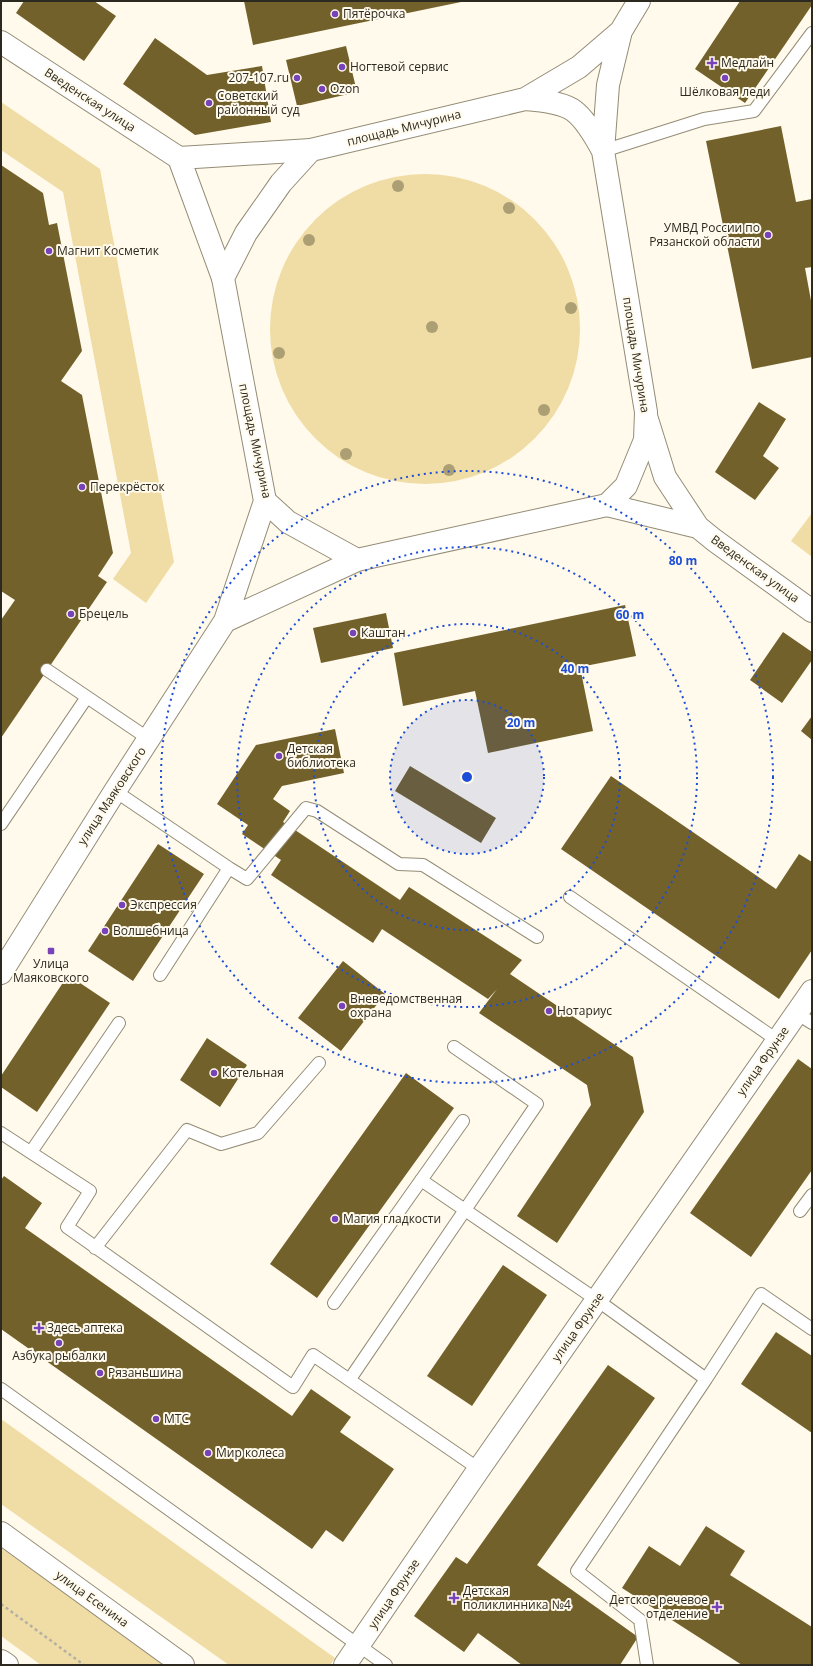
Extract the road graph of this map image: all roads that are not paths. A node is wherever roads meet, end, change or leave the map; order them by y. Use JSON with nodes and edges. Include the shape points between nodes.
{"nodes":[{"id":1,"x":639,"y":1,"type":"edge"},
{"id":2,"x":621,"y":31,"type":"junction"},
{"id":3,"x":812,"y":33,"type":"edge"},
{"id":4,"x":1,"y":42,"type":"edge"},
{"id":5,"x":526,"y":99,"type":"junction"},
{"id":6,"x":311,"y":150,"type":"junction"},
{"id":7,"x":603,"y":151,"type":"junction"},
{"id":8,"x":179,"y":158,"type":"junction"},
{"id":9,"x":223,"y":278,"type":"junction"},
{"id":10,"x":646,"y":412,"type":"junction"},
{"id":11,"x":265,"y":501,"type":"junction"},
{"id":12,"x":607,"y":505,"type":"junction"},
{"id":13,"x":698,"y":527,"type":"junction"},
{"id":14,"x":357,"y":560,"type":"junction"},
{"id":15,"x":812,"y":611,"type":"edge"},
{"id":16,"x":225,"y":621,"type":"junction"},
{"id":17,"x":47,"y":670,"type":"dead end"},
{"id":18,"x":87,"y":697,"type":"junction"},
{"id":19,"x":149,"y":739,"type":"junction"},
{"id":20,"x":115,"y":791,"type":"junction"},
{"id":21,"x":1,"y":824,"type":"edge"},
{"id":22,"x":229,"y":868,"type":"junction"},
{"id":23,"x":570,"y":897,"type":"dead end"},
{"id":24,"x":537,"y":937,"type":"dead end"},
{"id":25,"x":1,"y":973,"type":"edge"},
{"id":26,"x":160,"y":975,"type":"dead end"},
{"id":27,"x":812,"y":990,"type":"edge"},
{"id":28,"x":804,"y":1018,"type":"edge"},
{"id":29,"x":120,"y":1023,"type":"dead end"},
{"id":30,"x":777,"y":1040,"type":"junction"},
{"id":31,"x":454,"y":1047,"type":"dead end"},
{"id":32,"x":319,"y":1063,"type":"dead end"},
{"id":33,"x":463,"y":1121,"type":"dead end"},
{"id":34,"x":1,"y":1133,"type":"edge"},
{"id":35,"x":31,"y":1152,"type":"junction"},
{"id":36,"x":421,"y":1180,"type":"junction"},
{"id":37,"x":812,"y":1195,"type":"edge"},
{"id":38,"x":465,"y":1210,"type":"junction"},
{"id":39,"x":800,"y":1212,"type":"dead end"},
{"id":40,"x":95,"y":1248,"type":"junction"},
{"id":41,"x":597,"y":1300,"type":"junction"},
{"id":42,"x":334,"y":1303,"type":"dead end"},
{"id":43,"x":812,"y":1329,"type":"edge"},
{"id":44,"x":350,"y":1379,"type":"junction"},
{"id":45,"x":706,"y":1379,"type":"junction"},
{"id":46,"x":1,"y":1389,"type":"edge"},
{"id":47,"x":479,"y":1469,"type":"junction"},
{"id":48,"x":1,"y":1533,"type":"edge"},
{"id":49,"x":358,"y":1646,"type":"junction"},
{"id":50,"x":1,"y":1661,"type":"edge"},
{"id":51,"x":6,"y":1665,"type":"edge"},
{"id":52,"x":183,"y":1665,"type":"edge"},
{"id":53,"x":345,"y":1665,"type":"edge"},
{"id":54,"x":386,"y":1665,"type":"edge"},
{"id":55,"x":647,"y":1665,"type":"edge"}],
"edges":[{"from":1,"to":2,"type":"street"},
{"from":2,"to":5,"type":"street","via":[[579,67]]},
{"from":2,"to":7,"type":"street","via":[[608,85]]},
{"from":3,"to":7,"type":"lane","via":[[754,111],[704,119]]},
{"from":4,"to":8,"type":"street","name":"Введенская улица"},
{"from":5,"to":6,"type":"street","name":"площадь Мичурина"},
{"from":5,"to":7,"type":"street","name":"площадь Мичурина","via":[[548,102],[573,110],[592,132]]},
{"from":6,"to":8,"type":"street"},
{"from":6,"to":9,"type":"street","via":[[281,183],[250,226]]},
{"from":7,"to":10,"type":"street","name":"площадь Мичурина"},
{"from":8,"to":9,"type":"street"},
{"from":9,"to":11,"type":"street","name":"площадь Мичурина"},
{"from":10,"to":12,"type":"street","name":"площадь Мичурина","via":[[645,440],[626,486]]},
{"from":10,"to":13,"type":"street","name":"Введенская улица","via":[[665,477]]},
{"from":11,"to":14,"type":"street","name":"площадь Мичурина","via":[[288,522]]},
{"from":11,"to":16,"type":"street","name":"улица Маяковского"},
{"from":12,"to":13,"type":"street","name":"Введенская улица"},
{"from":12,"to":14,"type":"street"},
{"from":13,"to":15,"type":"street","name":"Введенская улица"},
{"from":14,"to":16,"type":"street"},
{"from":16,"to":19,"type":"street","name":"улица Маяковского"},
{"from":17,"to":18,"type":"lane"},
{"from":18,"to":19,"type":"lane"},
{"from":18,"to":21,"type":"lane"},
{"from":19,"to":20,"type":"street","name":"улица Маяковского"},
{"from":20,"to":22,"type":"lane"},
{"from":20,"to":25,"type":"street","name":"улица Маяковского"},
{"from":22,"to":24,"type":"lane","via":[[247,879],[306,808],[317,811],[399,864],[423,865]]},
{"from":22,"to":26,"type":"lane"},
{"from":23,"to":30,"type":"lane"},
{"from":27,"to":28,"type":"street","name":"улица Фрунзе"},
{"from":28,"to":30,"type":"street","name":"улица Фрунзе"},
{"from":29,"to":35,"type":"lane"},
{"from":30,"to":41,"type":"street","name":"улица Фрунзе"},
{"from":31,"to":38,"type":"lane","via":[[537,1104]]},
{"from":32,"to":40,"type":"lane","via":[[258,1133],[221,1144],[187,1130]]},
{"from":33,"to":36,"type":"lane"},
{"from":34,"to":35,"type":"lane"},
{"from":35,"to":40,"type":"lane","via":[[90,1191],[67,1227]]},
{"from":36,"to":38,"type":"lane"},
{"from":36,"to":42,"type":"lane"},
{"from":37,"to":39,"type":"lane"},
{"from":38,"to":41,"type":"lane"},
{"from":38,"to":44,"type":"lane"},
{"from":40,"to":44,"type":"lane","via":[[293,1387],[313,1355]]},
{"from":41,"to":45,"type":"lane"},
{"from":41,"to":47,"type":"street","name":"улица Фрунзе"},
{"from":43,"to":45,"type":"lane","via":[[761,1294]]},
{"from":44,"to":47,"type":"lane"},
{"from":45,"to":55,"type":"lane","via":[[578,1571],[640,1620]]},
{"from":46,"to":49,"type":"lane"},
{"from":47,"to":49,"type":"street","name":"улица Фрунзе"},
{"from":48,"to":52,"type":"street","name":"улица Есенина"},
{"from":49,"to":53,"type":"street","name":"улица Фрунзе"},
{"from":49,"to":54,"type":"lane"},
{"from":50,"to":51,"type":"street"}]}
